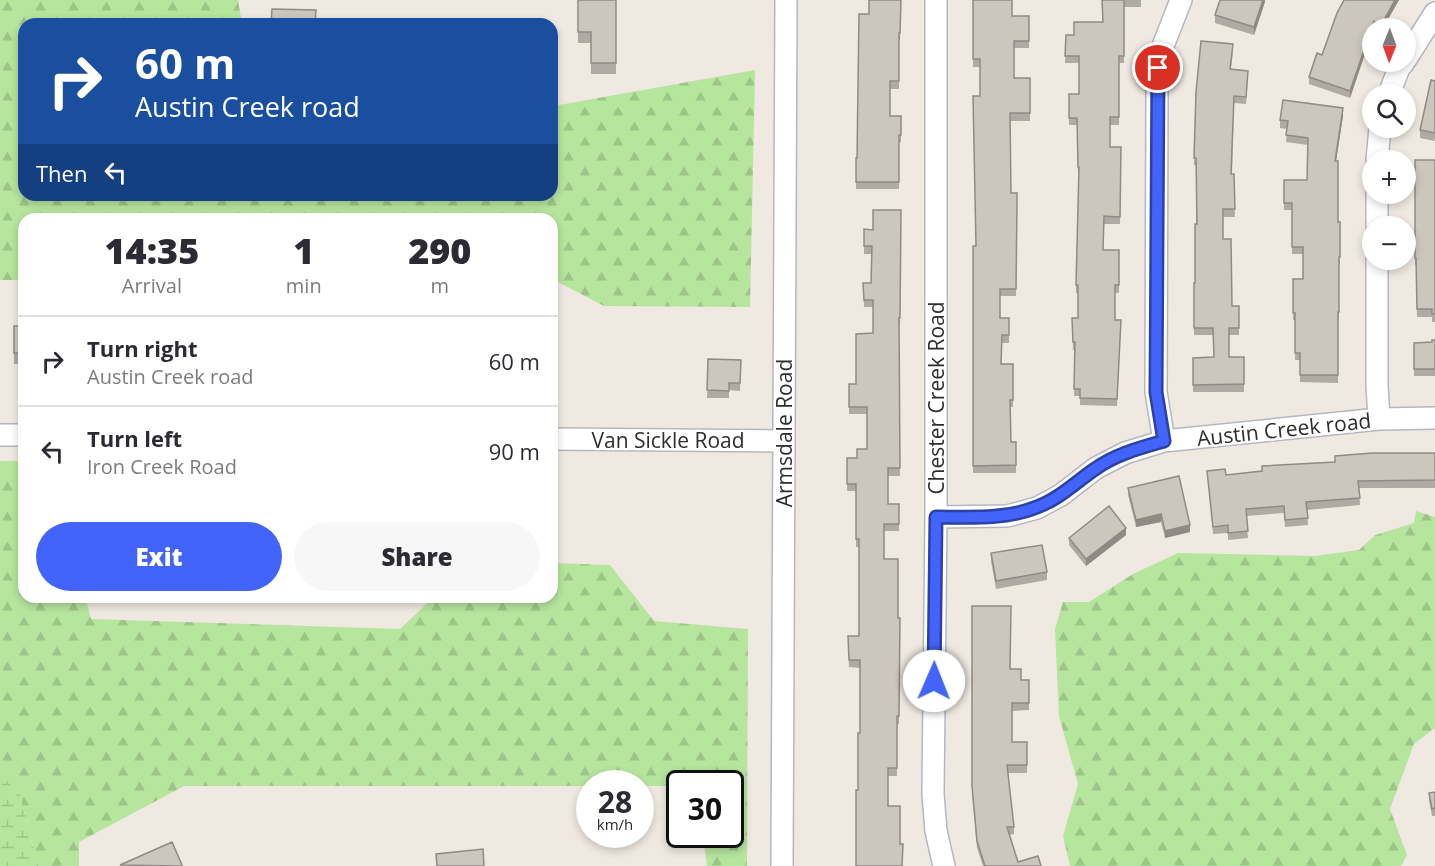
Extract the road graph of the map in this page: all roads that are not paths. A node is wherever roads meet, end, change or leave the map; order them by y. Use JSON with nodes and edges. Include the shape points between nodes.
{"nodes":[{"id":1,"x":786,"y":0,"type":"edge"},
{"id":2,"x":936,"y":0,"type":"edge"},
{"id":3,"x":1181,"y":0,"type":"edge"},
{"id":4,"x":1435,"y":13,"type":"edge"},
{"id":5,"x":1416,"y":43,"type":"edge"},
{"id":6,"x":1377,"y":270,"type":"edge"},
{"id":7,"x":1435,"y":418,"type":"edge"},
{"id":8,"x":1379,"y":419,"type":"junction"},
{"id":9,"x":0,"y":435,"type":"edge"},
{"id":10,"x":18,"y":435,"type":"edge"},
{"id":11,"x":558,"y":440,"type":"edge"},
{"id":12,"x":784,"y":441,"type":"junction"},
{"id":13,"x":1164,"y":441,"type":"junction"},
{"id":14,"x":936,"y":517,"type":"junction"},
{"id":15,"x":782,"y":866,"type":"edge"},
{"id":16,"x":944,"y":866,"type":"edge"}],
"edges":[{"from":1,"to":12,"type":"street","name":"Armsdale Road"},
{"from":2,"to":14,"type":"street","name":"Chester Creek Road"},
{"from":3,"to":13,"type":"street","via":[[1163,46],[1157,92],[1156,392]]},
{"from":4,"to":5,"type":"street"},
{"from":6,"to":8,"type":"street"},
{"from":7,"to":8,"type":"street","name":"Austin Creek road"},
{"from":8,"to":13,"type":"street","name":"Austin Creek road"},
{"from":9,"to":10,"type":"street"},
{"from":11,"to":12,"type":"street","name":"Van Sickle Road"},
{"from":12,"to":15,"type":"street","name":"Armsdale Road"},
{"from":13,"to":14,"type":"street","name":"Austin Creek road","via":[[1125,453],[1096,468],[1061,495],[1037,507],[1007,516]]},
{"from":14,"to":16,"type":"street","name":"Chester Creek Road","via":[[933,794]]}]}
